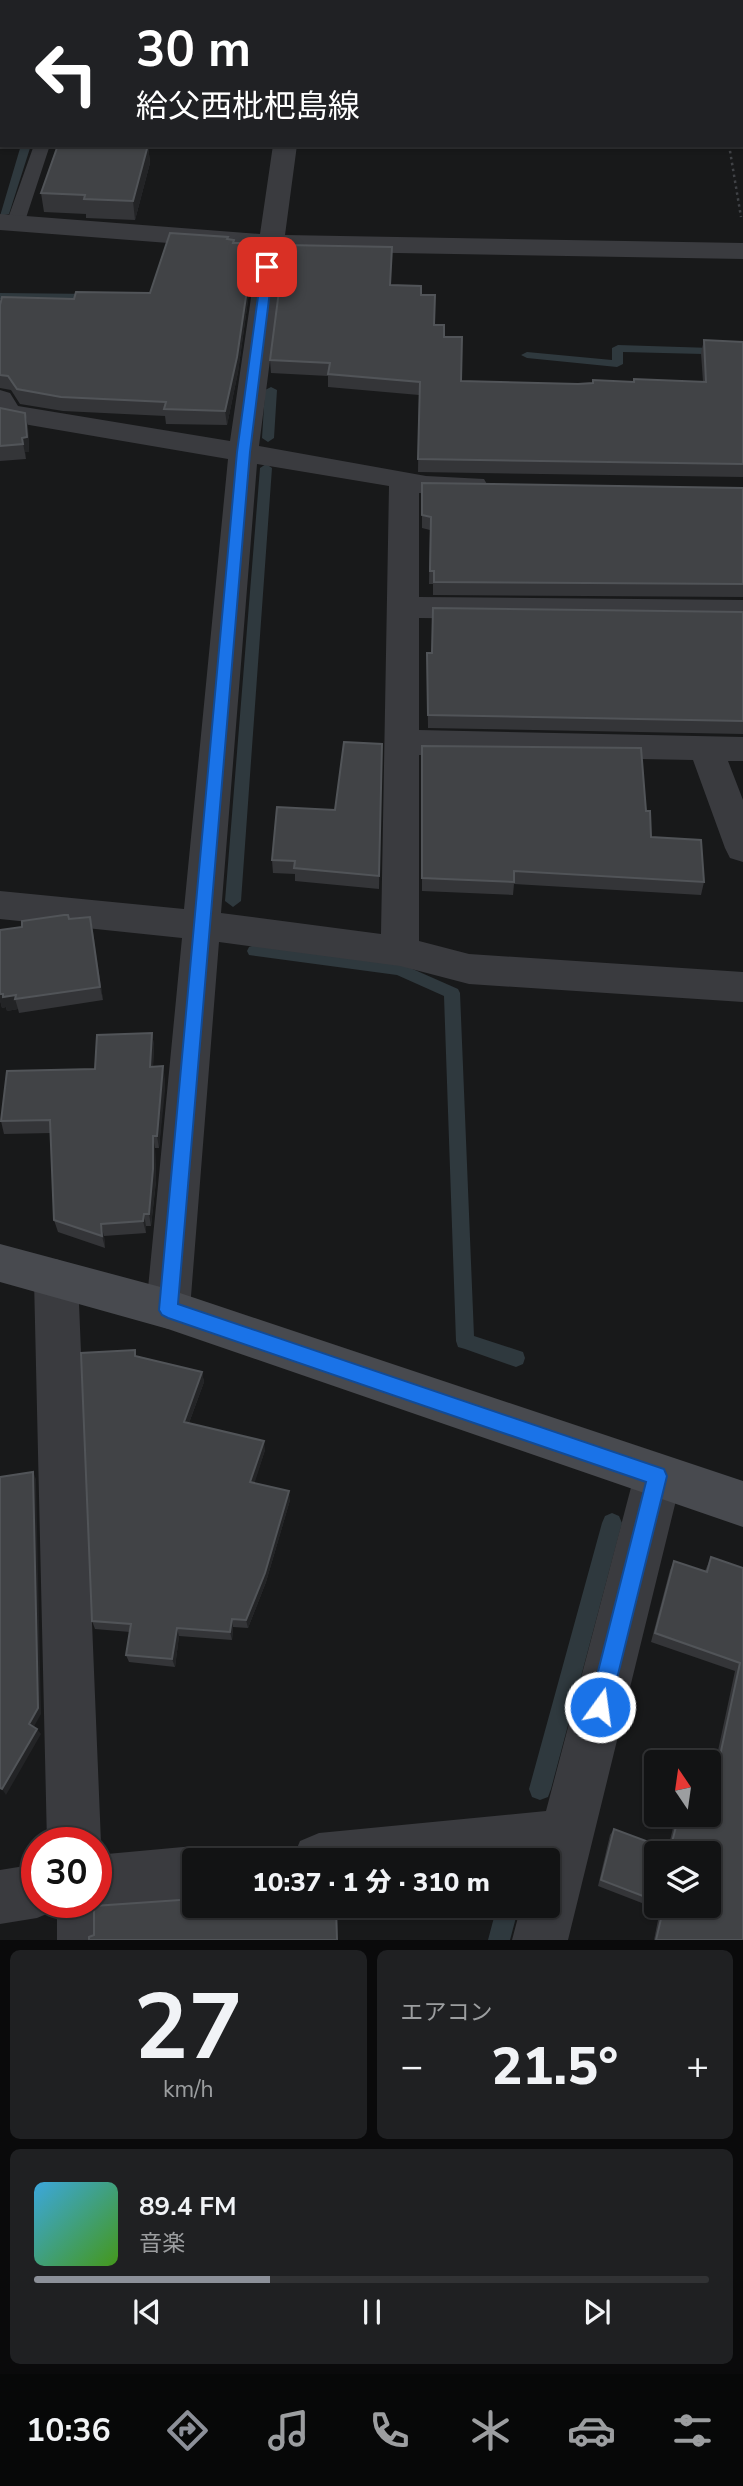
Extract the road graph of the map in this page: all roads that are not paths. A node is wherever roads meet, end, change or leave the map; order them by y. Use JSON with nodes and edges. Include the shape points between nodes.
{"nodes":[{"id":1,"x":41,"y":147,"type":"edge"},
{"id":2,"x":285,"y":147,"type":"edge"},
{"id":3,"x":7,"y":223,"type":"edge"},
{"id":4,"x":271,"y":243,"type":"junction"},
{"id":5,"x":743,"y":251,"type":"edge"},
{"id":6,"x":0,"y":399,"type":"edge"},
{"id":7,"x":243,"y":452,"type":"junction"},
{"id":8,"x":404,"y":479,"type":"junction"},
{"id":9,"x":494,"y":486,"type":"edge"},
{"id":10,"x":402,"y":607,"type":"junction"},
{"id":11,"x":743,"y":611,"type":"edge"},
{"id":12,"x":402,"y":742,"type":"junction"},
{"id":13,"x":706,"y":748,"type":"junction"},
{"id":14,"x":743,"y":749,"type":"edge"},
{"id":15,"x":743,"y":848,"type":"edge"},
{"id":16,"x":0,"y":905,"type":"edge"},
{"id":17,"x":202,"y":925,"type":"junction"},
{"id":18,"x":400,"y":951,"type":"junction"},
{"id":19,"x":743,"y":987,"type":"edge"},
{"id":20,"x":0,"y":1263,"type":"edge"},
{"id":21,"x":56,"y":1279,"type":"junction"},
{"id":22,"x":168,"y":1310,"type":"junction"},
{"id":23,"x":657,"y":1476,"type":"junction"},
{"id":24,"x":743,"y":1504,"type":"edge"},
{"id":25,"x":73,"y":1827,"type":"edge"},
{"id":26,"x":568,"y":1836,"type":"junction"},
{"id":27,"x":444,"y":1848,"type":"edge"},
{"id":28,"x":182,"y":1873,"type":"edge"},
{"id":29,"x":112,"y":1880,"type":"edge"},
{"id":30,"x":21,"y":1894,"type":"edge"},
{"id":31,"x":0,"y":1897,"type":"edge"},
{"id":32,"x":76,"y":1918,"type":"edge"},
{"id":33,"x":76,"y":1940,"type":"edge"},
{"id":34,"x":540,"y":1940,"type":"edge"}],
"edges":[{"from":1,"to":3,"type":"lane"},
{"from":2,"to":4,"type":"street"},
{"from":3,"to":4,"type":"street"},
{"from":4,"to":5,"type":"street"},
{"from":4,"to":7,"type":"street"},
{"from":6,"to":7,"type":"street","via":[[7,413]]},
{"from":7,"to":8,"type":"street"},
{"from":7,"to":17,"type":"street"},
{"from":8,"to":9,"type":"street","via":[[425,485]]},
{"from":8,"to":10,"type":"street"},
{"from":10,"to":11,"type":"street"},
{"from":10,"to":12,"type":"street"},
{"from":12,"to":13,"type":"street"},
{"from":12,"to":18,"type":"street"},
{"from":13,"to":14,"type":"street"},
{"from":13,"to":15,"type":"street"},
{"from":16,"to":17,"type":"street"},
{"from":17,"to":18,"type":"street"},
{"from":17,"to":22,"type":"street"},
{"from":18,"to":19,"type":"street","via":[[470,969]]},
{"from":20,"to":21,"type":"main road"},
{"from":21,"to":22,"type":"main road"},
{"from":21,"to":25,"type":"street"},
{"from":22,"to":23,"type":"main road"},
{"from":23,"to":24,"type":"main road"},
{"from":23,"to":26,"type":"street"},
{"from":26,"to":27,"type":"street"},
{"from":26,"to":34,"type":"street"},
{"from":28,"to":29,"type":"street"},
{"from":30,"to":31,"type":"street"},
{"from":32,"to":33,"type":"lane"}]}
